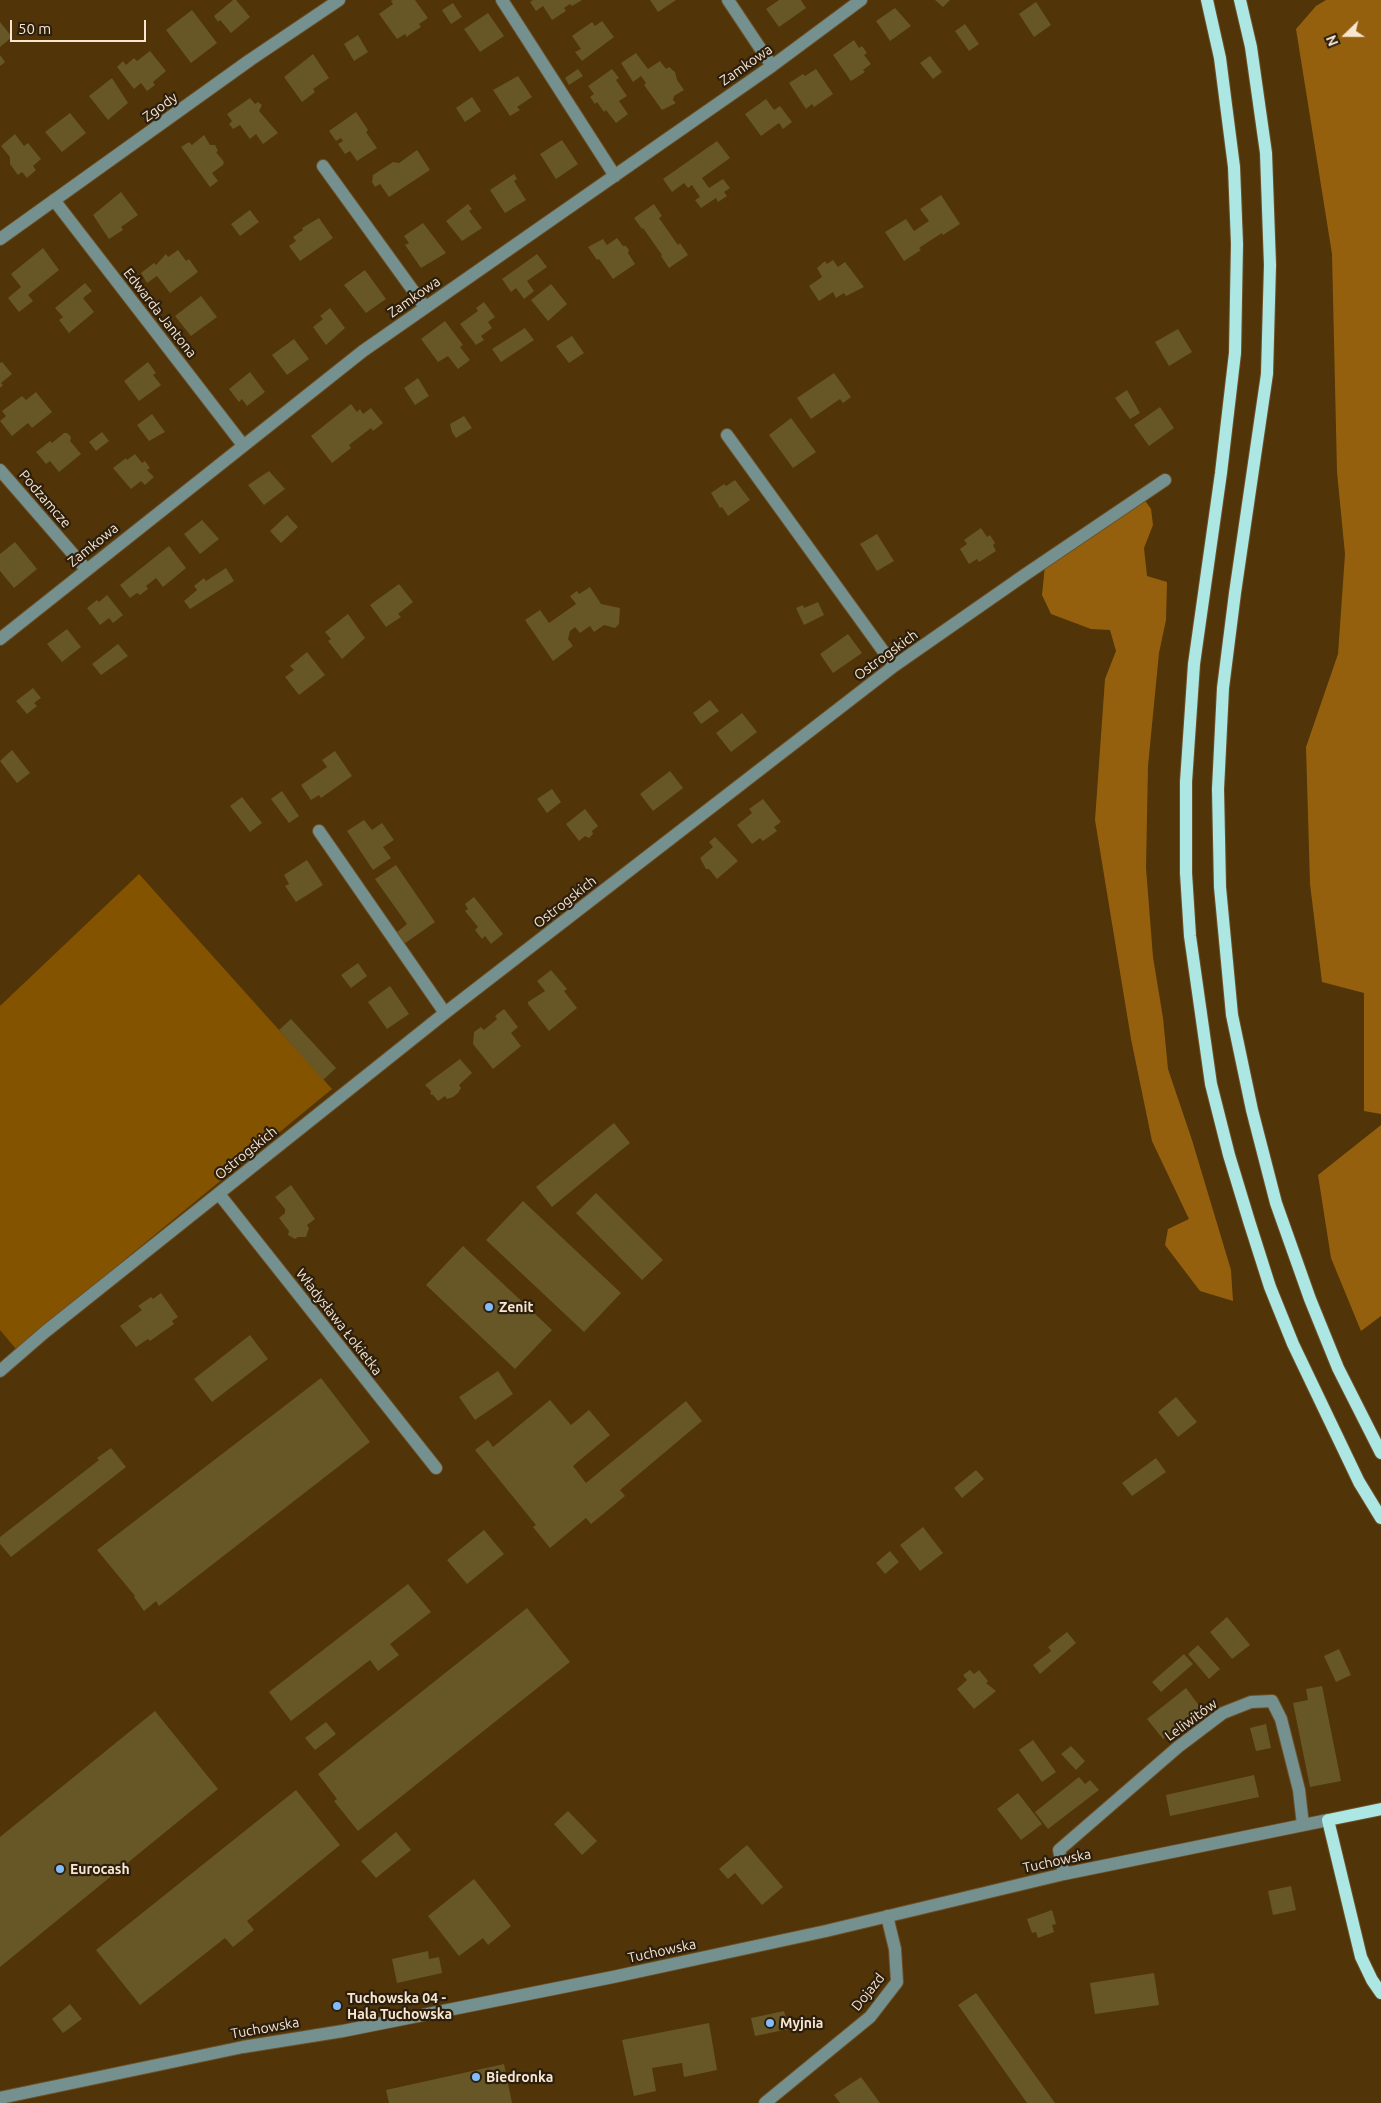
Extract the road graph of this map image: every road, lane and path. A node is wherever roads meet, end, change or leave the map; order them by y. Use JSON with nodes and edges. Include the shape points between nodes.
{"nodes":[{"id":1,"x":339,"y":0,"type":"edge"},
{"id":2,"x":502,"y":0,"type":"edge"},
{"id":3,"x":728,"y":0,"type":"edge"},
{"id":4,"x":861,"y":0,"type":"edge"},
{"id":5,"x":1207,"y":0,"type":"edge"},
{"id":6,"x":1240,"y":0,"type":"edge"},
{"id":7,"x":772,"y":66,"type":"junction"},
{"id":8,"x":323,"y":166,"type":"dead end"},
{"id":9,"x":615,"y":176,"type":"junction"},
{"id":10,"x":54,"y":200,"type":"junction"},
{"id":11,"x":0,"y":239,"type":"edge"},
{"id":12,"x":425,"y":307,"type":"junction"},
{"id":13,"x":727,"y":435,"type":"dead end"},
{"id":14,"x":243,"y":445,"type":"junction"},
{"id":15,"x":0,"y":470,"type":"edge"},
{"id":16,"x":1165,"y":480,"type":"dead end"},
{"id":17,"x":86,"y":570,"type":"junction"},
{"id":18,"x":0,"y":639,"type":"edge"},
{"id":19,"x":894,"y":666,"type":"junction"},
{"id":20,"x":319,"y":831,"type":"dead end"},
{"id":21,"x":445,"y":1013,"type":"junction"},
{"id":22,"x":219,"y":1194,"type":"junction"},
{"id":23,"x":0,"y":1371,"type":"edge"},
{"id":24,"x":1381,"y":1453,"type":"edge"},
{"id":25,"x":436,"y":1468,"type":"dead end"},
{"id":26,"x":1381,"y":1518,"type":"edge"},
{"id":27,"x":1381,"y":1809,"type":"edge"},
{"id":28,"x":1328,"y":1820,"type":"junction"},
{"id":29,"x":1303,"y":1825,"type":"junction"},
{"id":30,"x":1064,"y":1874,"type":"junction"},
{"id":31,"x":887,"y":1916,"type":"junction"},
{"id":32,"x":1381,"y":1993,"type":"edge"},
{"id":33,"x":0,"y":2098,"type":"edge"},
{"id":34,"x":766,"y":2103,"type":"edge"}],
"edges":[{"from":1,"to":10,"type":"street","name":"Zgody"},
{"from":2,"to":9,"type":"street"},
{"from":3,"to":7,"type":"street"},
{"from":4,"to":7,"type":"street","name":"Zamkowa"},
{"from":5,"to":26,"type":"main road","via":[[1220,58],[1234,167],[1236,313],[1235,353],[1223,454],[1194,664],[1186,782],[1190,936],[1211,1084],[1261,1259],[1292,1344],[1359,1482]]},
{"from":6,"to":24,"type":"main road","via":[[1251,47],[1266,153],[1270,265],[1267,374],[1234,594],[1223,688],[1219,761],[1220,887],[1232,1014],[1276,1203],[1335,1360]]},
{"from":7,"to":9,"type":"street","name":"Zamkowa"},
{"from":8,"to":12,"type":"street"},
{"from":9,"to":12,"type":"street","name":"Zamkowa"},
{"from":10,"to":11,"type":"street","name":"Zgody"},
{"from":10,"to":14,"type":"street","name":"Edwarda Jantona"},
{"from":12,"to":14,"type":"street","name":"Zamkowa"},
{"from":13,"to":19,"type":"street"},
{"from":14,"to":17,"type":"street","name":"Zamkowa"},
{"from":15,"to":17,"type":"street","name":"Podzamcze"},
{"from":16,"to":19,"type":"street","name":"Ostrogskich"},
{"from":17,"to":18,"type":"street","name":"Zamkowa"},
{"from":19,"to":21,"type":"street","name":"Ostrogskich"},
{"from":20,"to":21,"type":"street"},
{"from":21,"to":22,"type":"street","name":"Ostrogskich"},
{"from":22,"to":23,"type":"street","name":"Ostrogskich"},
{"from":22,"to":25,"type":"street","name":"Władysława Łokietka"},
{"from":27,"to":28,"type":"main road","name":"Tuchowska"},
{"from":28,"to":29,"type":"street","name":"Tuchowska"},
{"from":28,"to":32,"type":"main road","via":[[1361,1957]]},
{"from":29,"to":30,"type":"street","name":"Tuchowska"},
{"from":29,"to":30,"type":"street","name":"Leliwitów","via":[[1299,1790],[1281,1719],[1272,1701],[1252,1702],[1223,1713],[1178,1747],[1059,1850]]},
{"from":30,"to":31,"type":"street","name":"Tuchowska"},
{"from":31,"to":33,"type":"street","name":"Tuchowska","via":[[613,1977],[343,2031],[243,2047]]},
{"from":31,"to":34,"type":"street","name":"Dojazd","via":[[895,1949],[897,1982],[870,2017]]}]}
